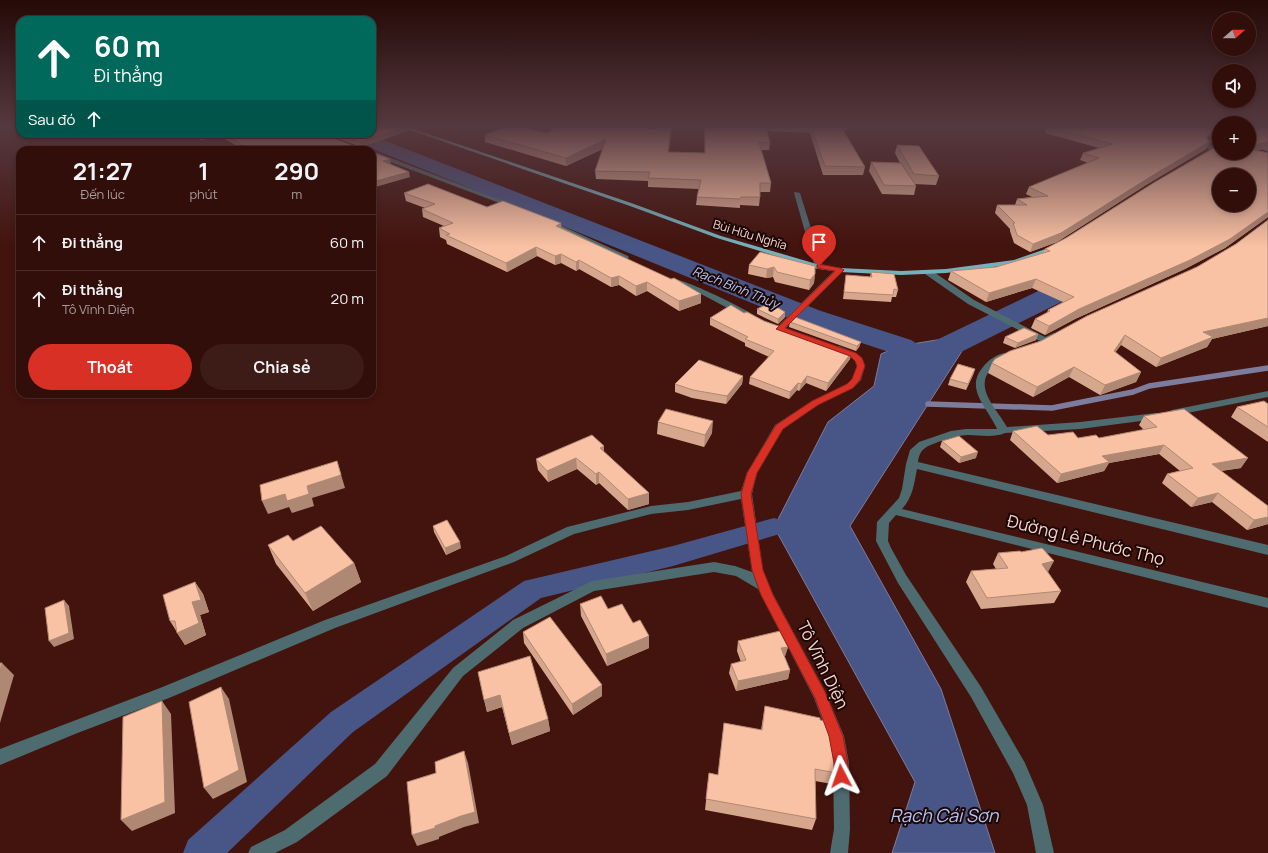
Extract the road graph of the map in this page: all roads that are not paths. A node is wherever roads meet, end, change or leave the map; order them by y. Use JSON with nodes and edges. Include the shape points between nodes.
{"nodes":[{"id":1,"x":408,"y":167,"type":"edge"},
{"id":2,"x":519,"y":167,"type":"edge"},
{"id":3,"x":797,"y":193,"type":"dead end"},
{"id":4,"x":520,"y":210,"type":"edge"},
{"id":5,"x":540,"y":218,"type":"edge"},
{"id":6,"x":1060,"y":244,"type":"edge"},
{"id":7,"x":630,"y":260,"type":"edge"},
{"id":8,"x":819,"y":266,"type":"junction"},
{"id":9,"x":840,"y":270,"type":"junction"},
{"id":10,"x":928,"y":272,"type":"junction"},
{"id":11,"x":669,"y":279,"type":"edge"},
{"id":12,"x":777,"y":326,"type":"junction"},
{"id":13,"x":1059,"y":333,"type":"edge"},
{"id":14,"x":800,"y":335,"type":"edge"},
{"id":15,"x":829,"y":346,"type":"edge"},
{"id":16,"x":1014,"y":353,"type":"edge"},
{"id":17,"x":1268,"y":394,"type":"edge"},
{"id":18,"x":1001,"y":427,"type":"junction"},
{"id":19,"x":911,"y":464,"type":"junction"},
{"id":20,"x":748,"y":500,"type":"junction"},
{"id":21,"x":895,"y":511,"type":"junction"},
{"id":22,"x":1268,"y":550,"type":"edge"},
{"id":23,"x":764,"y":586,"type":"junction"},
{"id":24,"x":1268,"y":603,"type":"edge"},
{"id":25,"x":0,"y":757,"type":"edge"},
{"id":26,"x":257,"y":853,"type":"edge"},
{"id":27,"x":839,"y":853,"type":"edge"},
{"id":28,"x":1045,"y":853,"type":"edge"}],
"edges":[{"from":1,"to":4,"type":"street"},
{"from":2,"to":8,"type":"main road","name":"Bùi Hữu Nghĩa","via":[[719,237]]},
{"from":3,"to":8,"type":"street"},
{"from":5,"to":7,"type":"street"},
{"from":6,"to":10,"type":"main road","name":"Bùi Hữu Nghĩa","via":[[1016,262]]},
{"from":8,"to":9,"type":"main road","name":"Bùi Hữu Nghĩa"},
{"from":9,"to":10,"type":"main road","name":"Bùi Hữu Nghĩa"},
{"from":9,"to":12,"type":"street"},
{"from":10,"to":13,"type":"street","via":[[959,295],[1031,333],[1041,343]]},
{"from":11,"to":12,"type":"street","via":[[704,292]]},
{"from":12,"to":14,"type":"street"},
{"from":15,"to":20,"type":"street","via":[[859,360],[861,366],[856,380],[779,427],[752,473]]},
{"from":16,"to":18,"type":"street","via":[[991,363],[983,370],[980,379],[981,393]]},
{"from":17,"to":18,"type":"street","via":[[1127,421],[1035,430]]},
{"from":18,"to":19,"type":"street","via":[[999,432],[951,434],[937,438],[923,444],[914,452]]},
{"from":19,"to":21,"type":"street","via":[[908,489],[904,500]]},
{"from":19,"to":22,"type":"street"},
{"from":20,"to":23,"type":"street","name":"Tô Vĩnh Diện","via":[[757,570]]},
{"from":20,"to":25,"type":"street","via":[[651,510],[571,530],[510,559],[330,624]]},
{"from":21,"to":24,"type":"street","name":"Đường Lê Phước Thọ"},
{"from":21,"to":28,"type":"street","via":[[883,522],[882,541],[885,549],[976,692],[1019,768],[1035,805]]},
{"from":23,"to":26,"type":"street","via":[[743,572],[714,567],[592,586],[518,624],[458,672],[381,770],[291,836]]},
{"from":23,"to":27,"type":"street","name":"Tô Vĩnh Diện","via":[[820,696],[836,736],[841,763],[842,829]]}]}
